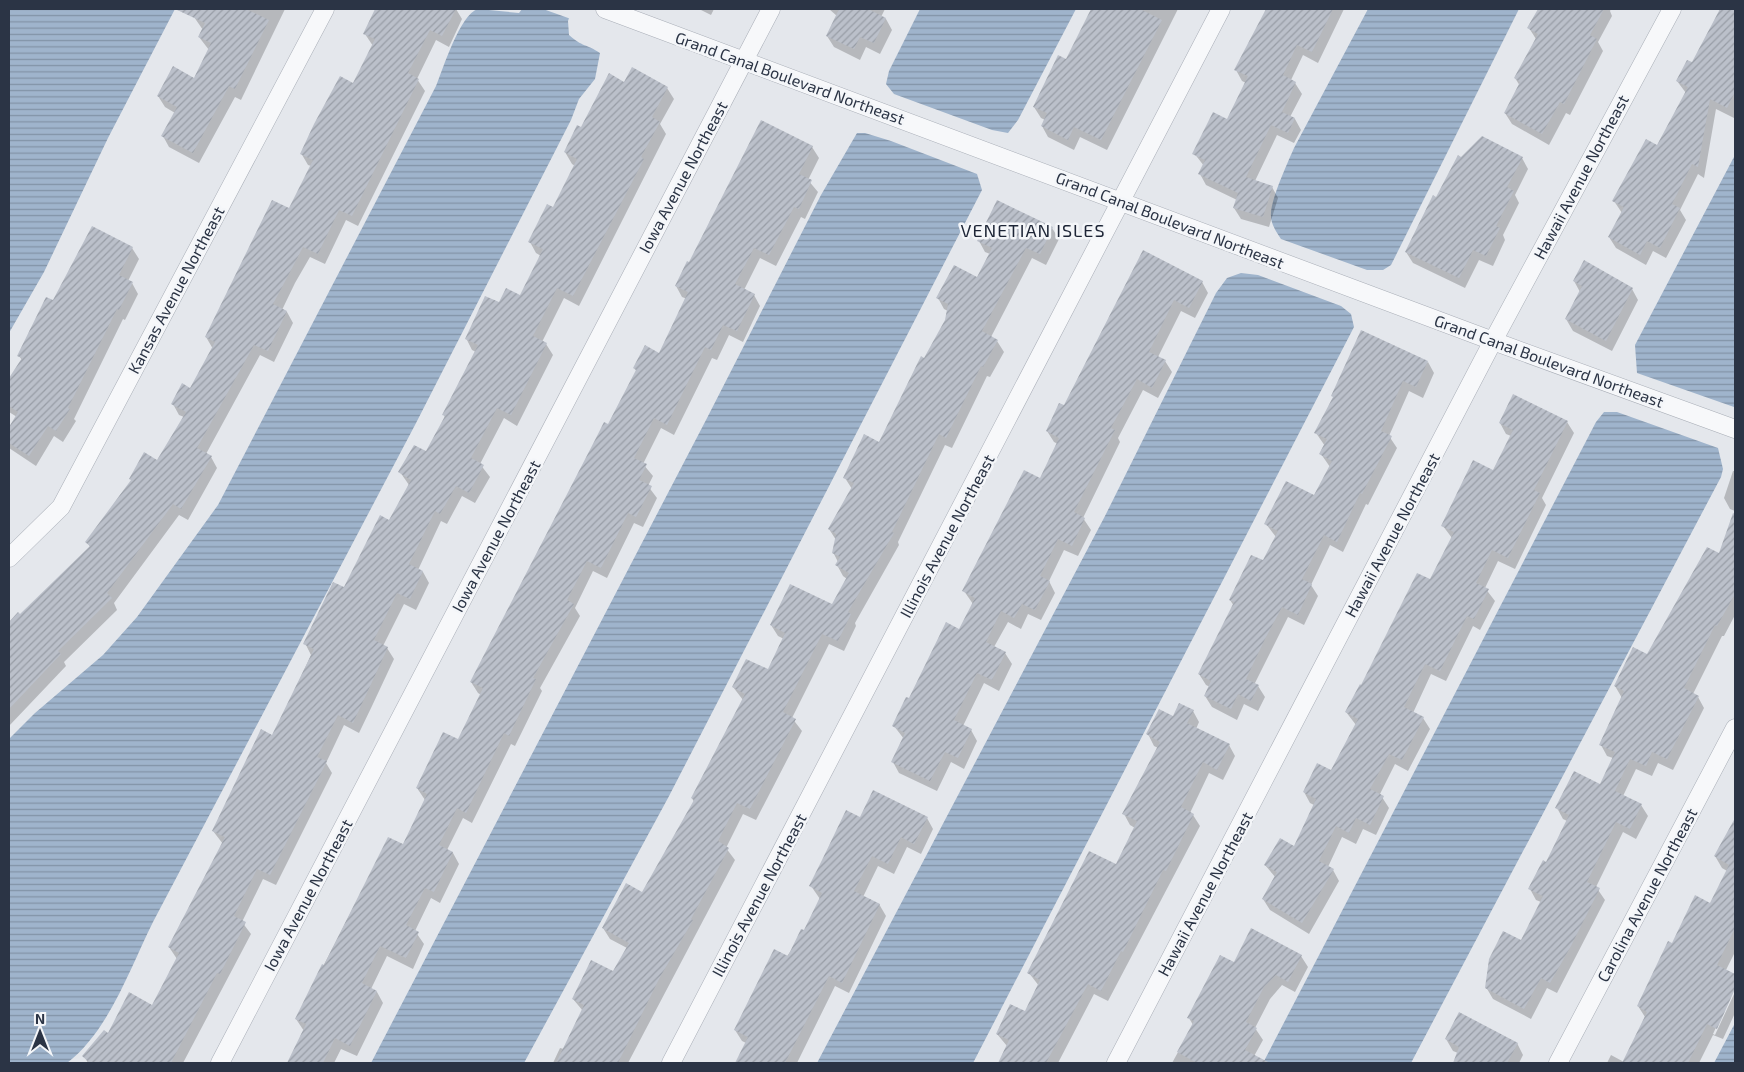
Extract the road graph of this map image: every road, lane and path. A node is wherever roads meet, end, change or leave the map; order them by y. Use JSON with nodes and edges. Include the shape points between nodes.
{"nodes":[{"id":1,"x":325,"y":9,"type":"edge"},
{"id":2,"x":605,"y":9,"type":"edge"},
{"id":3,"x":771,"y":9,"type":"edge"},
{"id":4,"x":1221,"y":9,"type":"edge"},
{"id":5,"x":1672,"y":9,"type":"edge"},
{"id":6,"x":744,"y":61,"type":"junction"},
{"id":7,"x":1122,"y":201,"type":"junction"},
{"id":8,"x":1493,"y":341,"type":"junction"},
{"id":9,"x":1735,"y":429,"type":"edge"},
{"id":10,"x":9,"y":558,"type":"edge"},
{"id":11,"x":1735,"y":728,"type":"edge"},
{"id":12,"x":220,"y":1063,"type":"edge"},
{"id":13,"x":671,"y":1063,"type":"edge"},
{"id":14,"x":1116,"y":1063,"type":"edge"},
{"id":15,"x":1558,"y":1063,"type":"edge"}],
"edges":[{"from":1,"to":10,"type":"street","name":"Kansas Avenue Northeast","via":[[60,507]]},
{"from":2,"to":6,"type":"street","name":"Grand Canal Boulevard Northeast"},
{"from":3,"to":6,"type":"street","name":"Iowa Avenue Northeast"},
{"from":4,"to":7,"type":"street","name":"Illinois Avenue Northeast"},
{"from":5,"to":8,"type":"street","name":"Hawaii Avenue Northeast"},
{"from":6,"to":7,"type":"street","name":"Grand Canal Boulevard Northeast"},
{"from":6,"to":12,"type":"street","name":"Iowa Avenue Northeast"},
{"from":7,"to":8,"type":"street","name":"Grand Canal Boulevard Northeast"},
{"from":7,"to":13,"type":"street","name":"Illinois Avenue Northeast"},
{"from":8,"to":9,"type":"street","name":"Grand Canal Boulevard Northeast"},
{"from":8,"to":14,"type":"street","name":"Hawaii Avenue Northeast"},
{"from":11,"to":15,"type":"street","name":"Carolina Avenue Northeast"}]}
